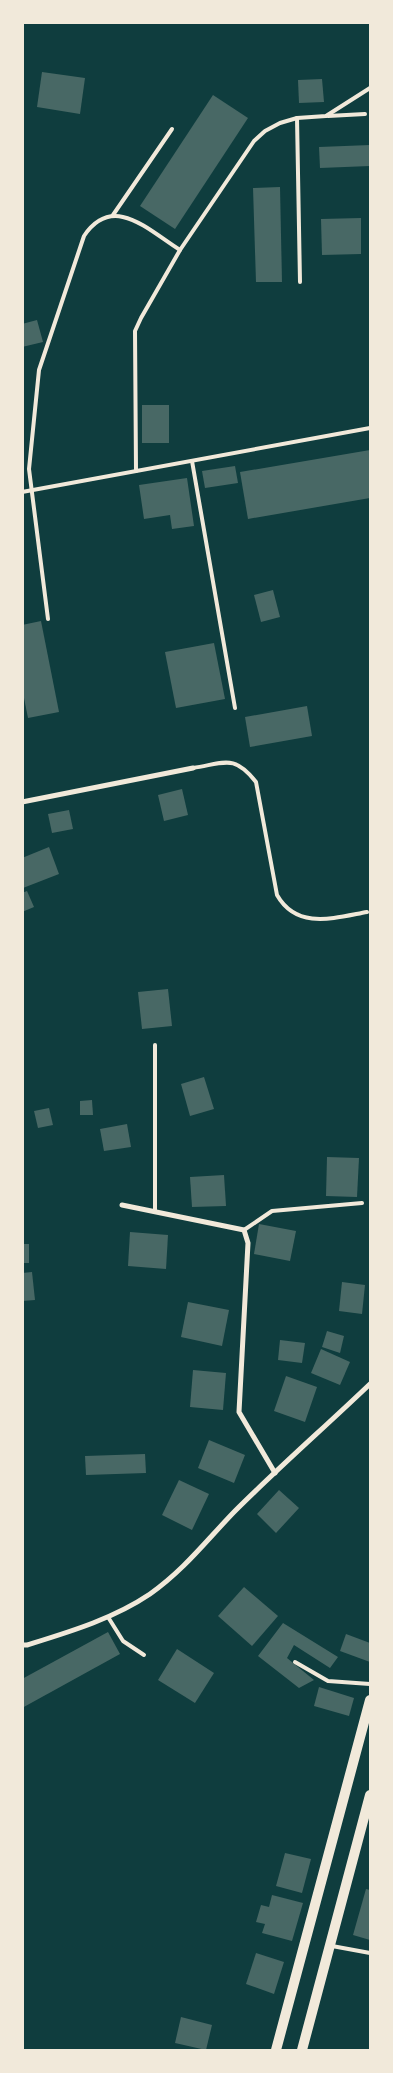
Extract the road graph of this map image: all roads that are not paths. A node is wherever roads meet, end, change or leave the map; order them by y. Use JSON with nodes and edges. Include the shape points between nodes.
{"nodes":[{"id":1,"x":370,"y":88,"type":"edge"},
{"id":2,"x":365,"y":114,"type":"dead end"},
{"id":3,"x":326,"y":116,"type":"junction"},
{"id":4,"x":297,"y":118,"type":"junction"},
{"id":5,"x":172,"y":129,"type":"dead end"},
{"id":6,"x":113,"y":216,"type":"junction"},
{"id":7,"x":180,"y":250,"type":"junction"},
{"id":8,"x":300,"y":282,"type":"dead end"},
{"id":9,"x":370,"y":428,"type":"edge"},
{"id":10,"x":192,"y":461,"type":"junction"},
{"id":11,"x":136,"y":471,"type":"junction"},
{"id":12,"x":32,"y":490,"type":"junction"},
{"id":13,"x":22,"y":492,"type":"edge"},
{"id":14,"x":48,"y":619,"type":"dead end"},
{"id":15,"x":235,"y":708,"type":"dead end"},
{"id":16,"x":193,"y":768,"type":"joint"},
{"id":17,"x":22,"y":802,"type":"edge"},
{"id":18,"x":366,"y":912,"type":"dead end"},
{"id":19,"x":155,"y":1045,"type":"dead end"},
{"id":20,"x":362,"y":1203,"type":"dead end"},
{"id":21,"x":122,"y":1205,"type":"dead end"},
{"id":22,"x":155,"y":1212,"type":"junction"},
{"id":23,"x":244,"y":1230,"type":"junction"},
{"id":24,"x":370,"y":1384,"type":"edge"},
{"id":25,"x":275,"y":1473,"type":"junction"},
{"id":26,"x":108,"y":1617,"type":"junction"},
{"id":27,"x":22,"y":1645,"type":"edge"},
{"id":28,"x":144,"y":1655,"type":"dead end"},
{"id":29,"x":295,"y":1662,"type":"dead end"},
{"id":30,"x":370,"y":1684,"type":"edge"},
{"id":31,"x":370,"y":1700,"type":"edge"},
{"id":32,"x":370,"y":1795,"type":"edge"},
{"id":33,"x":330,"y":1946,"type":"junction"},
{"id":34,"x":370,"y":1952,"type":"edge"},
{"id":35,"x":276,"y":2050,"type":"edge"},
{"id":36,"x":302,"y":2050,"type":"edge"}],
"edges":[{"from":1,"to":3,"type":"lane"},
{"from":2,"to":3,"type":"lane"},
{"from":3,"to":4,"type":"lane"},
{"from":4,"to":7,"type":"lane","via":[[265,131],[254,140]]},
{"from":4,"to":8,"type":"lane"},
{"from":5,"to":6,"type":"lane"},
{"from":6,"to":7,"type":"lane","via":[[127,217]]},
{"from":6,"to":12,"type":"lane","via":[[102,217],[84,236],[39,370],[29,469]]},
{"from":7,"to":11,"type":"lane","via":[[135,331]]},
{"from":9,"to":10,"type":"lane"},
{"from":10,"to":11,"type":"lane"},
{"from":10,"to":15,"type":"lane"},
{"from":11,"to":12,"type":"lane"},
{"from":12,"to":13,"type":"lane"},
{"from":12,"to":14,"type":"lane"},
{"from":16,"to":17,"type":"street"},
{"from":16,"to":18,"type":"lane","via":[[230,762],[244,768],[256,782],[277,895],[282,904],[295,914],[314,920]]},
{"from":19,"to":22,"type":"lane"},
{"from":20,"to":23,"type":"lane","via":[[272,1211]]},
{"from":21,"to":22,"type":"street"},
{"from":22,"to":23,"type":"street"},
{"from":23,"to":25,"type":"street","via":[[248,1243],[239,1412]]},
{"from":24,"to":25,"type":"street"},
{"from":25,"to":26,"type":"street","via":[[190,1561],[149,1594]]},
{"from":26,"to":27,"type":"street"},
{"from":26,"to":28,"type":"lane","via":[[123,1641]]},
{"from":29,"to":30,"type":"lane","via":[[328,1681]]},
{"from":31,"to":35,"type":"main road"},
{"from":32,"to":33,"type":"main road"},
{"from":33,"to":34,"type":"lane"},
{"from":33,"to":36,"type":"main road"}]}
